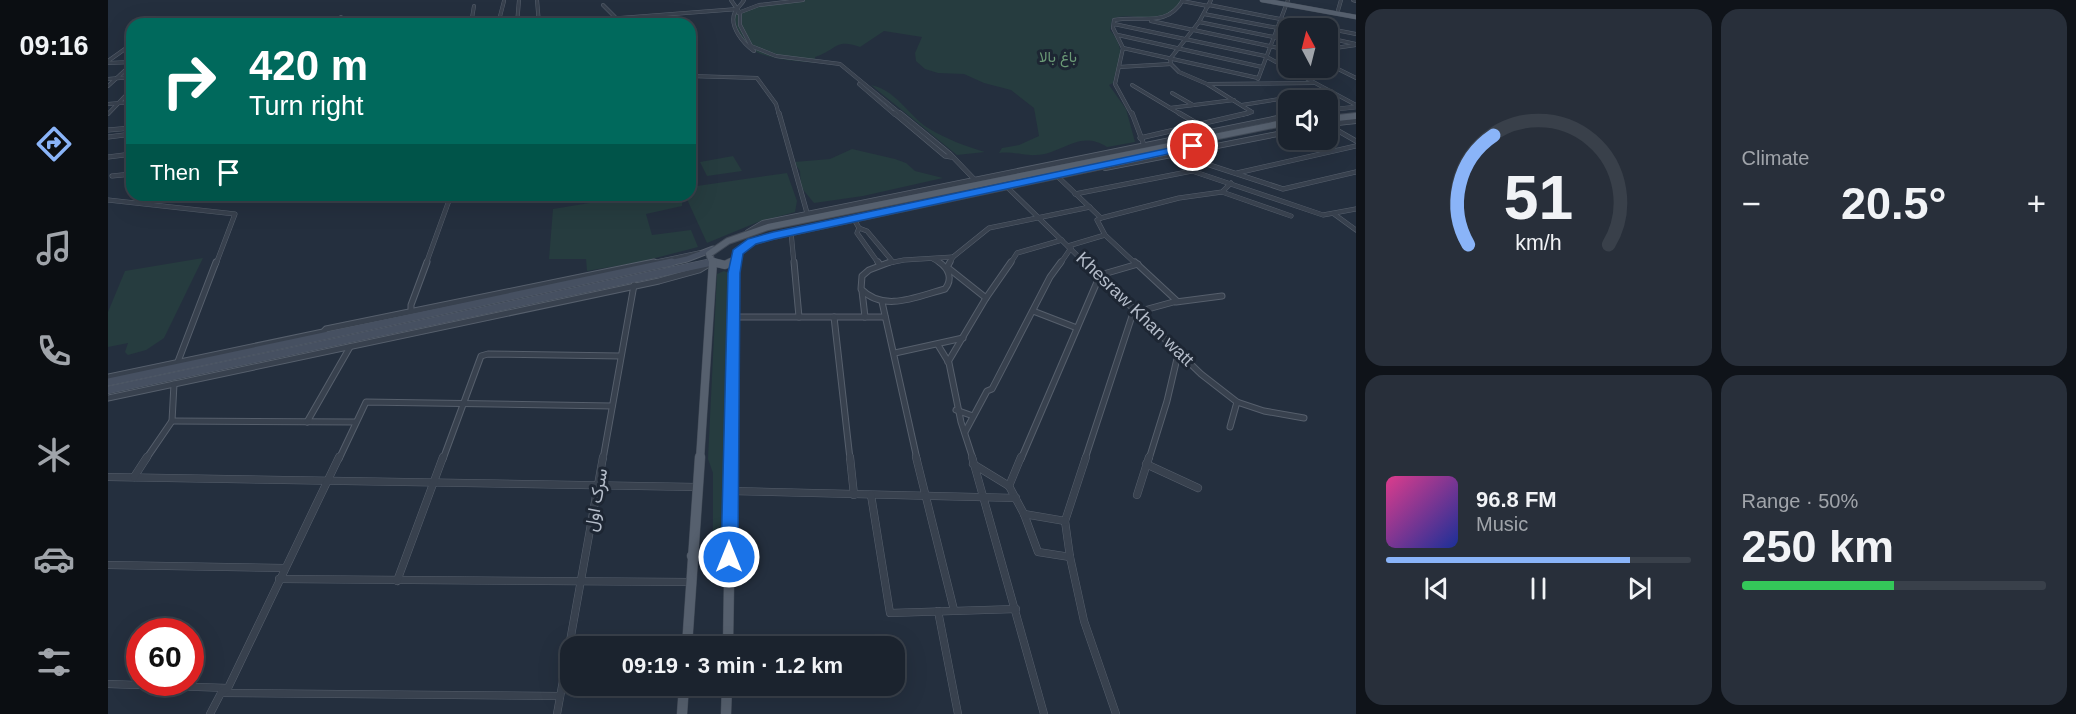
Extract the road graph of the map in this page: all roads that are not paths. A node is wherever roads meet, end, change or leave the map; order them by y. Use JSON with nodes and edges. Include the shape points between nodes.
{"nodes":[{"id":1,"x":519,"y":0,"type":"edge"},
{"id":2,"x":537,"y":0,"type":"edge"},
{"id":3,"x":731,"y":0,"type":"edge"},
{"id":4,"x":744,"y":0,"type":"edge"},
{"id":5,"x":803,"y":0,"type":"edge"},
{"id":6,"x":1211,"y":0,"type":"edge"},
{"id":7,"x":1262,"y":0,"type":"edge"},
{"id":8,"x":1341,"y":0,"type":"edge"},
{"id":9,"x":504,"y":1,"type":"edge"},
{"id":10,"x":1182,"y":1,"type":"edge"},
{"id":11,"x":1287,"y":2,"type":"edge"},
{"id":12,"x":603,"y":4,"type":"dead end"},
{"id":13,"x":474,"y":6,"type":"dead end"},
{"id":14,"x":1208,"y":6,"type":"junction"},
{"id":15,"x":739,"y":11,"type":"junction"},
{"id":16,"x":1204,"y":14,"type":"junction"},
{"id":17,"x":1338,"y":14,"type":"junction"},
{"id":18,"x":1356,"y":17,"type":"edge"},
{"id":19,"x":472,"y":18,"type":"edge"},
{"id":20,"x":500,"y":18,"type":"edge"},
{"id":21,"x":518,"y":18,"type":"edge"},
{"id":22,"x":539,"y":18,"type":"edge"},
{"id":23,"x":615,"y":18,"type":"joint"},
{"id":24,"x":1278,"y":18,"type":"edge"},
{"id":25,"x":1281,"y":18,"type":"edge"},
{"id":26,"x":1147,"y":20,"type":"junction"},
{"id":27,"x":1239,"y":20,"type":"junction"},
{"id":28,"x":1199,"y":22,"type":"junction"},
{"id":29,"x":1114,"y":24,"type":"junction"},
{"id":30,"x":1278,"y":24,"type":"edge"},
{"id":31,"x":1276,"y":28,"type":"junction"},
{"id":32,"x":1236,"y":29,"type":"junction"},
{"id":33,"x":1338,"y":30,"type":"edge"},
{"id":34,"x":1192,"y":31,"type":"junction"},
{"id":35,"x":1356,"y":34,"type":"edge"},
{"id":36,"x":1118,"y":35,"type":"junction"},
{"id":37,"x":1273,"y":37,"type":"junction"},
{"id":38,"x":1278,"y":38,"type":"edge"},
{"id":39,"x":1186,"y":39,"type":"junction"},
{"id":40,"x":1338,"y":40,"type":"edge"},
{"id":41,"x":1356,"y":44,"type":"edge"},
{"id":42,"x":1269,"y":46,"type":"junction"},
{"id":43,"x":1338,"y":47,"type":"edge"},
{"id":44,"x":126,"y":48,"type":"edge"},
{"id":45,"x":1123,"y":48,"type":"junction"},
{"id":46,"x":1278,"y":48,"type":"edge"},
{"id":47,"x":1178,"y":49,"type":"junction"},
{"id":48,"x":1265,"y":56,"type":"junction"},
{"id":49,"x":1170,"y":59,"type":"junction"},
{"id":50,"x":108,"y":62,"type":"edge"},
{"id":51,"x":821,"y":62,"type":"junction"},
{"id":52,"x":126,"y":63,"type":"edge"},
{"id":53,"x":1171,"y":64,"type":"junction"},
{"id":54,"x":1119,"y":68,"type":"junction"},
{"id":55,"x":1262,"y":68,"type":"junction"},
{"id":56,"x":126,"y":69,"type":"edge"},
{"id":57,"x":1338,"y":69,"type":"edge"},
{"id":58,"x":696,"y":76,"type":"edge"},
{"id":59,"x":126,"y":77,"type":"edge"},
{"id":60,"x":116,"y":78,"type":"junction"},
{"id":61,"x":1258,"y":78,"type":"junction"},
{"id":62,"x":1356,"y":78,"type":"edge"},
{"id":63,"x":108,"y":79,"type":"edge"},
{"id":64,"x":1316,"y":83,"type":"junction"},
{"id":65,"x":1207,"y":84,"type":"junction"},
{"id":66,"x":1258,"y":84,"type":"junction"},
{"id":67,"x":1132,"y":85,"type":"dead end"},
{"id":68,"x":108,"y":86,"type":"edge"},
{"id":69,"x":1329,"y":90,"type":"edge"},
{"id":70,"x":1172,"y":93,"type":"dead end"},
{"id":71,"x":126,"y":95,"type":"edge"},
{"id":72,"x":1338,"y":95,"type":"edge"},
{"id":73,"x":1278,"y":99,"type":"edge"},
{"id":74,"x":1234,"y":100,"type":"junction"},
{"id":75,"x":126,"y":102,"type":"edge"},
{"id":76,"x":118,"y":103,"type":"junction"},
{"id":77,"x":108,"y":104,"type":"edge"},
{"id":78,"x":1192,"y":105,"type":"junction"},
{"id":79,"x":1242,"y":105,"type":"junction"},
{"id":80,"x":1170,"y":108,"type":"junction"},
{"id":81,"x":1356,"y":110,"type":"edge"},
{"id":82,"x":1338,"y":111,"type":"edge"},
{"id":83,"x":108,"y":114,"type":"edge"},
{"id":84,"x":1338,"y":116,"type":"edge"},
{"id":85,"x":1278,"y":118,"type":"edge"},
{"id":86,"x":1338,"y":120,"type":"edge"},
{"id":87,"x":1198,"y":124,"type":"junction"},
{"id":88,"x":1278,"y":124,"type":"edge"},
{"id":89,"x":126,"y":128,"type":"edge"},
{"id":90,"x":1278,"y":128,"type":"edge"},
{"id":91,"x":108,"y":130,"type":"edge"},
{"id":92,"x":1338,"y":131,"type":"edge"},
{"id":93,"x":1278,"y":134,"type":"edge"},
{"id":94,"x":126,"y":135,"type":"edge"},
{"id":95,"x":108,"y":137,"type":"edge"},
{"id":96,"x":1140,"y":138,"type":"junction"},
{"id":97,"x":1212,"y":140,"type":"junction"},
{"id":98,"x":1356,"y":141,"type":"edge"},
{"id":99,"x":1144,"y":145,"type":"junction"},
{"id":100,"x":1356,"y":146,"type":"edge"},
{"id":101,"x":1173,"y":152,"type":"junction"},
{"id":102,"x":126,"y":155,"type":"edge"},
{"id":103,"x":108,"y":157,"type":"edge"},
{"id":104,"x":1083,"y":160,"type":"junction"},
{"id":105,"x":1356,"y":172,"type":"edge"},
{"id":106,"x":1236,"y":173,"type":"junction"},
{"id":107,"x":126,"y":175,"type":"edge"},
{"id":108,"x":1056,"y":175,"type":"junction"},
{"id":109,"x":112,"y":176,"type":"dead end"},
{"id":110,"x":1000,"y":177,"type":"junction"},
{"id":111,"x":975,"y":180,"type":"junction"},
{"id":112,"x":1231,"y":183,"type":"junction"},
{"id":113,"x":1006,"y":187,"type":"junction"},
{"id":114,"x":1222,"y":192,"type":"junction"},
{"id":115,"x":1075,"y":194,"type":"junction"},
{"id":116,"x":108,"y":200,"type":"edge"},
{"id":117,"x":449,"y":201,"type":"edge"},
{"id":118,"x":143,"y":203,"type":"joint"},
{"id":119,"x":1090,"y":207,"type":"junction"},
{"id":120,"x":1356,"y":209,"type":"edge"},
{"id":121,"x":807,"y":213,"type":"junction"},
{"id":122,"x":1334,"y":214,"type":"junction"},
{"id":123,"x":1291,"y":216,"type":"dead end"},
{"id":124,"x":1039,"y":218,"type":"junction"},
{"id":125,"x":1101,"y":218,"type":"junction"},
{"id":126,"x":854,"y":219,"type":"junction"},
{"id":127,"x":1353,"y":226,"type":"edge"},
{"id":128,"x":859,"y":228,"type":"junction"},
{"id":129,"x":1356,"y":230,"type":"edge"},
{"id":130,"x":791,"y":232,"type":"junction"},
{"id":131,"x":744,"y":235,"type":"junction"},
{"id":132,"x":1105,"y":235,"type":"junction"},
{"id":133,"x":1062,"y":240,"type":"junction"},
{"id":134,"x":1070,"y":247,"type":"junction"},
{"id":135,"x":713,"y":249,"type":"junction"},
{"id":136,"x":737,"y":256,"type":"junction"},
{"id":137,"x":953,"y":257,"type":"junction"},
{"id":138,"x":933,"y":259,"type":"junction"},
{"id":139,"x":713,"y":262,"type":"junction"},
{"id":140,"x":893,"y":262,"type":"junction"},
{"id":141,"x":1137,"y":264,"type":"junction"},
{"id":142,"x":880,"y":265,"type":"junction"},
{"id":143,"x":946,"y":267,"type":"junction"},
{"id":144,"x":1100,"y":275,"type":"junction"},
{"id":145,"x":634,"y":285,"type":"junction"},
{"id":146,"x":862,"y":291,"type":"junction"},
{"id":147,"x":1222,"y":296,"type":"dead end"},
{"id":148,"x":986,"y":298,"type":"junction"},
{"id":149,"x":882,"y":302,"type":"junction"},
{"id":150,"x":1176,"y":302,"type":"junction"},
{"id":151,"x":411,"y":311,"type":"junction"},
{"id":152,"x":1033,"y":311,"type":"junction"},
{"id":153,"x":1137,"y":312,"type":"junction"},
{"id":154,"x":799,"y":316,"type":"junction"},
{"id":155,"x":734,"y":317,"type":"junction"},
{"id":156,"x":834,"y":317,"type":"junction"},
{"id":157,"x":865,"y":317,"type":"junction"},
{"id":158,"x":885,"y":317,"type":"junction"},
{"id":159,"x":1077,"y":328,"type":"junction"},
{"id":160,"x":963,"y":338,"type":"junction"},
{"id":161,"x":938,"y":345,"type":"junction"},
{"id":162,"x":350,"y":347,"type":"junction"},
{"id":163,"x":1179,"y":350,"type":"junction"},
{"id":164,"x":895,"y":353,"type":"junction"},
{"id":165,"x":620,"y":356,"type":"junction"},
{"id":166,"x":948,"y":362,"type":"junction"},
{"id":167,"x":176,"y":365,"type":"junction"},
{"id":168,"x":108,"y":377,"type":"edge"},
{"id":169,"x":108,"y":382,"type":"edge"},
{"id":170,"x":174,"y":384,"type":"junction"},
{"id":171,"x":108,"y":390,"type":"edge"},
{"id":172,"x":108,"y":398,"type":"edge"},
{"id":173,"x":1235,"y":401,"type":"junction"},
{"id":174,"x":463,"y":403,"type":"junction"},
{"id":175,"x":612,"y":405,"type":"junction"},
{"id":176,"x":956,"y":410,"type":"junction"},
{"id":177,"x":973,"y":416,"type":"junction"},
{"id":178,"x":1304,"y":418,"type":"dead end"},
{"id":179,"x":172,"y":421,"type":"junction"},
{"id":180,"x":307,"y":422,"type":"junction"},
{"id":181,"x":356,"y":422,"type":"junction"},
{"id":182,"x":1230,"y":427,"type":"dead end"},
{"id":183,"x":964,"y":432,"type":"junction"},
{"id":184,"x":973,"y":464,"type":"junction"},
{"id":185,"x":1146,"y":464,"type":"junction"},
{"id":186,"x":108,"y":477,"type":"edge"},
{"id":187,"x":134,"y":477,"type":"junction"},
{"id":188,"x":326,"y":481,"type":"junction"},
{"id":189,"x":433,"y":483,"type":"junction"},
{"id":190,"x":599,"y":486,"type":"junction"},
{"id":191,"x":1009,"y":486,"type":"junction"},
{"id":192,"x":697,"y":487,"type":"junction"},
{"id":193,"x":1198,"y":488,"type":"dead end"},
{"id":194,"x":730,"y":491,"type":"junction"},
{"id":195,"x":854,"y":495,"type":"junction"},
{"id":196,"x":871,"y":495,"type":"junction"},
{"id":197,"x":1137,"y":495,"type":"dead end"},
{"id":198,"x":926,"y":496,"type":"junction"},
{"id":199,"x":984,"y":498,"type":"junction"},
{"id":200,"x":1016,"y":498,"type":"junction"},
{"id":201,"x":1024,"y":514,"type":"junction"},
{"id":202,"x":1065,"y":521,"type":"junction"},
{"id":203,"x":692,"y":556,"type":"junction"},
{"id":204,"x":729,"y":557,"type":"junction"},
{"id":205,"x":1070,"y":557,"type":"junction"},
{"id":206,"x":108,"y":565,"type":"edge"},
{"id":207,"x":284,"y":568,"type":"junction"},
{"id":208,"x":279,"y":579,"type":"junction"},
{"id":209,"x":398,"y":581,"type":"junction"},
{"id":210,"x":691,"y":582,"type":"junction"},
{"id":211,"x":580,"y":583,"type":"junction"},
{"id":212,"x":1016,"y":609,"type":"junction"},
{"id":213,"x":954,"y":610,"type":"junction"},
{"id":214,"x":938,"y":611,"type":"junction"},
{"id":215,"x":571,"y":636,"type":"edge"},
{"id":216,"x":688,"y":636,"type":"edge"},
{"id":217,"x":728,"y":636,"type":"edge"},
{"id":218,"x":108,"y":684,"type":"edge"},
{"id":219,"x":224,"y":691,"type":"junction"},
{"id":220,"x":560,"y":696,"type":"joint"},
{"id":221,"x":683,"y":696,"type":"edge"},
{"id":222,"x":727,"y":696,"type":"edge"},
{"id":223,"x":210,"y":714,"type":"edge"},
{"id":224,"x":557,"y":714,"type":"edge"},
{"id":225,"x":682,"y":714,"type":"edge"},
{"id":226,"x":726,"y":714,"type":"edge"},
{"id":227,"x":958,"y":714,"type":"edge"},
{"id":228,"x":1044,"y":714,"type":"edge"},
{"id":229,"x":1116,"y":714,"type":"edge"}],
"edges":[{"from":1,"to":21,"type":"street"},
{"from":2,"to":22,"type":"street"},
{"from":3,"to":15,"type":"street"},
{"from":4,"to":15,"type":"street"},
{"from":5,"to":15,"type":"street","via":[[759,4]]},
{"from":6,"to":14,"type":"street"},
{"from":7,"to":11,"type":"main road"},
{"from":8,"to":17,"type":"street"},
{"from":9,"to":20,"type":"street"},
{"from":10,"to":14,"type":"street"},
{"from":10,"to":26,"type":"street","via":[[1173,14]]},
{"from":11,"to":17,"type":"main road"},
{"from":11,"to":25,"type":"street"},
{"from":12,"to":23,"type":"street"},
{"from":13,"to":19,"type":"street"},
{"from":14,"to":16,"type":"street"},
{"from":14,"to":24,"type":"street"},
{"from":15,"to":23,"type":"street"},
{"from":15,"to":51,"type":"street","via":[[747,41],[758,50]]},
{"from":15,"to":51,"type":"street","via":[[735,14],[736,25],[748,48],[775,58]]},
{"from":16,"to":27,"type":"street"},
{"from":16,"to":28,"type":"street"},
{"from":17,"to":18,"type":"main road"},
{"from":26,"to":29,"type":"street","via":[[1117,19]]},
{"from":26,"to":34,"type":"street"},
{"from":27,"to":31,"type":"street"},
{"from":27,"to":32,"type":"street"},
{"from":28,"to":32,"type":"street"},
{"from":28,"to":34,"type":"street"},
{"from":29,"to":36,"type":"street"},
{"from":29,"to":39,"type":"street"},
{"from":30,"to":31,"type":"street"},
{"from":31,"to":37,"type":"street"},
{"from":32,"to":37,"type":"street"},
{"from":33,"to":35,"type":"street"},
{"from":34,"to":39,"type":"street"},
{"from":34,"to":42,"type":"street"},
{"from":36,"to":45,"type":"street"},
{"from":36,"to":47,"type":"street"},
{"from":37,"to":38,"type":"street"},
{"from":37,"to":42,"type":"street"},
{"from":39,"to":47,"type":"street"},
{"from":39,"to":48,"type":"street"},
{"from":40,"to":41,"type":"street"},
{"from":41,"to":43,"type":"street"},
{"from":42,"to":46,"type":"street"},
{"from":42,"to":48,"type":"street"},
{"from":44,"to":50,"type":"street"},
{"from":45,"to":49,"type":"street"},
{"from":45,"to":54,"type":"street"},
{"from":47,"to":49,"type":"street"},
{"from":47,"to":55,"type":"street"},
{"from":48,"to":55,"type":"street"},
{"from":48,"to":64,"type":"street"},
{"from":49,"to":53,"type":"street"},
{"from":49,"to":61,"type":"street"},
{"from":50,"to":52,"type":"street"},
{"from":51,"to":111,"type":"street","via":[[839,67],[858,81]]},
{"from":53,"to":54,"type":"street"},
{"from":53,"to":65,"type":"street","via":[[1179,72]]},
{"from":54,"to":96,"type":"street","via":[[1115,84],[1132,113]]},
{"from":55,"to":61,"type":"street"},
{"from":56,"to":60,"type":"street"},
{"from":57,"to":62,"type":"street"},
{"from":58,"to":121,"type":"street","via":[[758,78],[776,104]]},
{"from":59,"to":60,"type":"street"},
{"from":60,"to":63,"type":"street"},
{"from":60,"to":68,"type":"street"},
{"from":61,"to":66,"type":"street"},
{"from":64,"to":66,"type":"street"},
{"from":64,"to":69,"type":"street"},
{"from":65,"to":66,"type":"street"},
{"from":65,"to":74,"type":"street"},
{"from":67,"to":80,"type":"street"},
{"from":70,"to":78,"type":"street"},
{"from":71,"to":76,"type":"street"},
{"from":72,"to":81,"type":"street"},
{"from":73,"to":79,"type":"street"},
{"from":74,"to":78,"type":"street"},
{"from":74,"to":79,"type":"street"},
{"from":75,"to":76,"type":"street"},
{"from":76,"to":77,"type":"street"},
{"from":76,"to":83,"type":"street"},
{"from":78,"to":80,"type":"street"},
{"from":79,"to":87,"type":"street","via":[[1252,112]]},
{"from":80,"to":87,"type":"street"},
{"from":81,"to":82,"type":"main road"},
{"from":81,"to":84,"type":"main road"},
{"from":81,"to":86,"type":"street"},
{"from":85,"to":99,"type":"street"},
{"from":87,"to":96,"type":"street"},
{"from":88,"to":97,"type":"main road"},
{"from":89,"to":91,"type":"street"},
{"from":90,"to":97,"type":"main road"},
{"from":92,"to":98,"type":"street"},
{"from":93,"to":101,"type":"street"},
{"from":94,"to":95,"type":"street"},
{"from":96,"to":99,"type":"street"},
{"from":97,"to":101,"type":"main road"},
{"from":97,"to":104,"type":"main road"},
{"from":99,"to":104,"type":"street"},
{"from":100,"to":106,"type":"street"},
{"from":101,"to":106,"type":"street"},
{"from":101,"to":108,"type":"main road"},
{"from":102,"to":103,"type":"street"},
{"from":104,"to":110,"type":"main road"},
{"from":105,"to":106,"type":"street","via":[[1283,189]]},
{"from":107,"to":109,"type":"street"},
{"from":108,"to":113,"type":"main road"},
{"from":108,"to":115,"type":"street"},
{"from":110,"to":111,"type":"street"},
{"from":110,"to":131,"type":"main road"},
{"from":111,"to":121,"type":"street"},
{"from":112,"to":114,"type":"street"},
{"from":112,"to":115,"type":"street","via":[[1189,171]]},
{"from":112,"to":122,"type":"street","via":[[1323,216]]},
{"from":113,"to":124,"type":"street"},
{"from":113,"to":126,"type":"main road"},
{"from":114,"to":123,"type":"street"},
{"from":114,"to":125,"type":"street","via":[[1179,198]]},
{"from":115,"to":119,"type":"street"},
{"from":116,"to":118,"type":"street"},
{"from":117,"to":151,"type":"street"},
{"from":118,"to":167,"type":"street","via":[[236,214]]},
{"from":119,"to":124,"type":"street"},
{"from":119,"to":125,"type":"street"},
{"from":120,"to":122,"type":"street"},
{"from":121,"to":131,"type":"street","via":[[763,223]]},
{"from":122,"to":127,"type":"street"},
{"from":124,"to":133,"type":"street","name":"Khesraw Khan watt"},
{"from":124,"to":137,"type":"street","via":[[989,228]]},
{"from":125,"to":132,"type":"street","via":[[1098,220]]},
{"from":126,"to":128,"type":"street"},
{"from":126,"to":130,"type":"main road"},
{"from":127,"to":129,"type":"street"},
{"from":128,"to":140,"type":"street","via":[[867,231]]},
{"from":128,"to":142,"type":"street","via":[[857,233]]},
{"from":130,"to":136,"type":"main road","via":[[752,242]]},
{"from":130,"to":154,"type":"street"},
{"from":131,"to":135,"type":"main road"},
{"from":132,"to":134,"type":"street"},
{"from":132,"to":141,"type":"street"},
{"from":133,"to":134,"type":"street","name":"Khesraw Khan watt"},
{"from":133,"to":148,"type":"street","via":[[1017,253]]},
{"from":134,"to":144,"type":"street","name":"Khesraw Khan watt"},
{"from":134,"to":152,"type":"street"},
{"from":135,"to":136,"type":"main road","via":[[730,247]]},
{"from":135,"to":139,"type":"main road","via":[[709,254]]},
{"from":135,"to":151,"type":"street"},
{"from":135,"to":167,"type":"main road","via":[[687,259]]},
{"from":136,"to":139,"type":"main road","via":[[725,265]]},
{"from":136,"to":155,"type":"main road"},
{"from":137,"to":138,"type":"street"},
{"from":137,"to":143,"type":"street"},
{"from":138,"to":140,"type":"street"},
{"from":138,"to":143,"type":"street"},
{"from":139,"to":145,"type":"street","via":[[687,274]]},
{"from":139,"to":171,"type":"main road"},
{"from":139,"to":192,"type":"main road"},
{"from":140,"to":142,"type":"street"},
{"from":141,"to":144,"type":"street"},
{"from":141,"to":150,"type":"street"},
{"from":142,"to":146,"type":"street","via":[[864,273]]},
{"from":143,"to":148,"type":"street"},
{"from":143,"to":149,"type":"street","via":[[950,282],[945,289]]},
{"from":144,"to":153,"type":"street","name":"Khesraw Khan watt"},
{"from":144,"to":159,"type":"street"},
{"from":145,"to":162,"type":"street"},
{"from":145,"to":165,"type":"street","name":"سرک‌ اول"},
{"from":146,"to":149,"type":"street"},
{"from":146,"to":157,"type":"street"},
{"from":147,"to":150,"type":"street"},
{"from":148,"to":160,"type":"street"},
{"from":149,"to":158,"type":"street"},
{"from":150,"to":153,"type":"street"},
{"from":151,"to":167,"type":"street"},
{"from":152,"to":159,"type":"street"},
{"from":152,"to":177,"type":"street","via":[[992,389]]},
{"from":153,"to":163,"type":"street","name":"Khesraw Khan watt"},
{"from":153,"to":202,"type":"street","via":[[1132,316]]},
{"from":154,"to":155,"type":"street"},
{"from":154,"to":156,"type":"street"},
{"from":155,"to":194,"type":"main road"},
{"from":156,"to":157,"type":"street"},
{"from":156,"to":195,"type":"street"},
{"from":157,"to":158,"type":"street"},
{"from":158,"to":164,"type":"street"},
{"from":159,"to":191,"type":"street"},
{"from":160,"to":161,"type":"street"},
{"from":160,"to":166,"type":"street"},
{"from":161,"to":164,"type":"street"},
{"from":161,"to":166,"type":"street"},
{"from":162,"to":170,"type":"street"},
{"from":162,"to":180,"type":"street"},
{"from":163,"to":173,"type":"street","name":"Khesraw Khan watt"},
{"from":163,"to":185,"type":"street"},
{"from":164,"to":198,"type":"street"},
{"from":165,"to":174,"type":"street","via":[[485,354]]},
{"from":165,"to":175,"type":"street","name":"سرک‌ اول"},
{"from":166,"to":176,"type":"street"},
{"from":167,"to":168,"type":"street"},
{"from":167,"to":169,"type":"main road"},
{"from":170,"to":172,"type":"street"},
{"from":170,"to":179,"type":"street"},
{"from":173,"to":178,"type":"street"},
{"from":173,"to":182,"type":"street"},
{"from":174,"to":175,"type":"street"},
{"from":174,"to":181,"type":"street","via":[[366,402]]},
{"from":174,"to":189,"type":"street"},
{"from":175,"to":190,"type":"street","name":"سرک‌ اول"},
{"from":176,"to":177,"type":"street"},
{"from":176,"to":183,"type":"street"},
{"from":177,"to":183,"type":"street"},
{"from":179,"to":180,"type":"street"},
{"from":179,"to":187,"type":"street"},
{"from":180,"to":181,"type":"street"},
{"from":181,"to":188,"type":"street"},
{"from":183,"to":184,"type":"street"},
{"from":184,"to":191,"type":"street"},
{"from":184,"to":199,"type":"street"},
{"from":185,"to":193,"type":"street"},
{"from":185,"to":197,"type":"street"},
{"from":186,"to":187,"type":"street"},
{"from":187,"to":188,"type":"street"},
{"from":188,"to":189,"type":"street"},
{"from":188,"to":207,"type":"street"},
{"from":189,"to":190,"type":"street"},
{"from":189,"to":209,"type":"street"},
{"from":190,"to":192,"type":"street"},
{"from":190,"to":211,"type":"street","name":"سرک‌ اول"},
{"from":191,"to":200,"type":"street"},
{"from":192,"to":203,"type":"main road"},
{"from":194,"to":195,"type":"street"},
{"from":194,"to":204,"type":"main road"},
{"from":195,"to":196,"type":"street"},
{"from":196,"to":198,"type":"street"},
{"from":196,"to":214,"type":"street","via":[[890,613]]},
{"from":198,"to":199,"type":"street"},
{"from":198,"to":213,"type":"street"},
{"from":199,"to":200,"type":"street"},
{"from":199,"to":212,"type":"street"},
{"from":200,"to":201,"type":"street"},
{"from":201,"to":202,"type":"street"},
{"from":201,"to":205,"type":"street","via":[[1038,552]]},
{"from":202,"to":205,"type":"street"},
{"from":203,"to":204,"type":"main road"},
{"from":203,"to":210,"type":"main road"},
{"from":204,"to":217,"type":"main road"},
{"from":205,"to":229,"type":"street","via":[[1084,621]]},
{"from":206,"to":207,"type":"street"},
{"from":207,"to":208,"type":"street"},
{"from":208,"to":209,"type":"street"},
{"from":208,"to":219,"type":"street"},
{"from":209,"to":211,"type":"street"},
{"from":210,"to":211,"type":"street"},
{"from":210,"to":216,"type":"main road"},
{"from":211,"to":215,"type":"street","name":"سرک‌ اول"},
{"from":212,"to":213,"type":"street"},
{"from":212,"to":228,"type":"street"},
{"from":213,"to":214,"type":"street"},
{"from":214,"to":227,"type":"street"},
{"from":218,"to":219,"type":"street"},
{"from":219,"to":220,"type":"street"},
{"from":219,"to":223,"type":"street"},
{"from":220,"to":224,"type":"street","name":"سرک‌ اول"},
{"from":221,"to":225,"type":"main road"},
{"from":222,"to":226,"type":"main road"}]}
